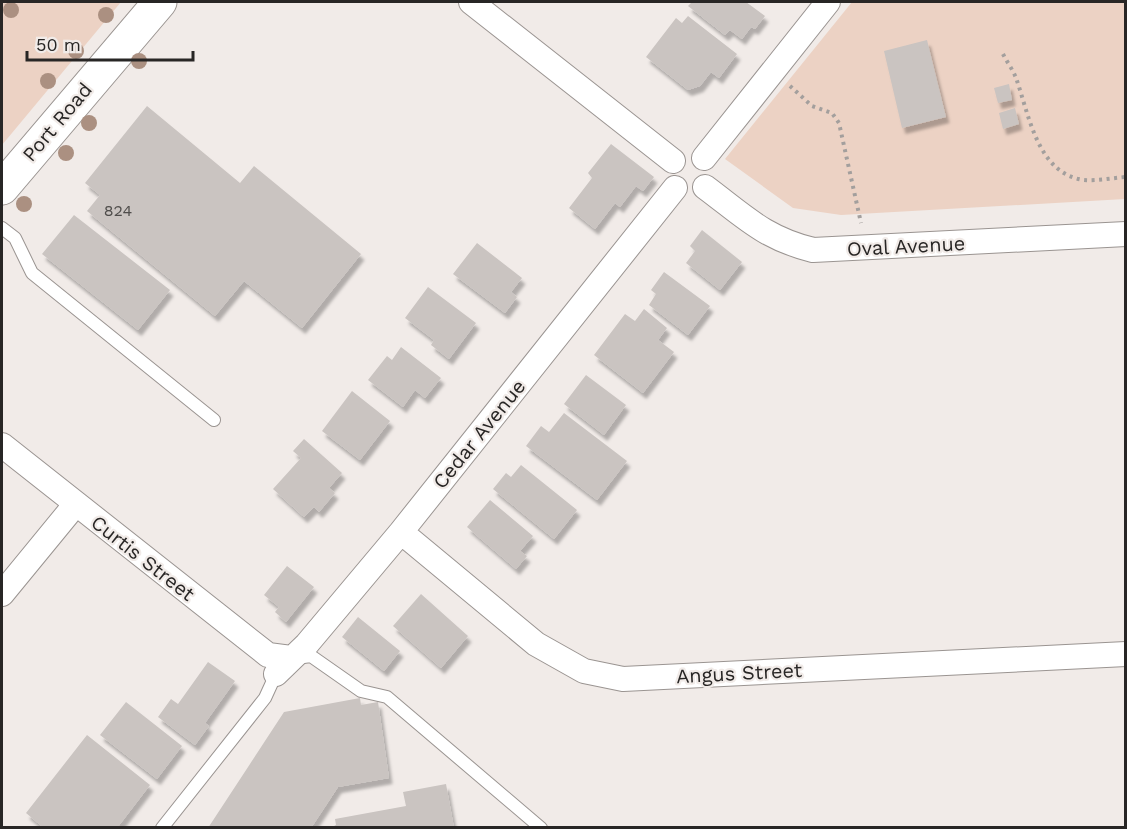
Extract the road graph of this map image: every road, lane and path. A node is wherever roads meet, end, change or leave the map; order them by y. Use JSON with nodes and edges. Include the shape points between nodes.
{"nodes":[{"id":1,"x":159,"y":2,"type":"edge"},
{"id":2,"x":828,"y":2,"type":"edge"},
{"id":3,"x":476,"y":3,"type":"edge"},
{"id":4,"x":1003,"y":54,"type":"dead end"},
{"id":5,"x":790,"y":86,"type":"dead end"},
{"id":6,"x":704,"y":158,"type":"junction"},
{"id":7,"x":673,"y":161,"type":"junction"},
{"id":8,"x":1125,"y":177,"type":"edge"},
{"id":9,"x":705,"y":187,"type":"junction"},
{"id":10,"x":675,"y":188,"type":"junction"},
{"id":11,"x":2,"y":189,"type":"edge"},
{"id":12,"x":861,"y":223,"type":"dead end"},
{"id":13,"x":2,"y":228,"type":"edge"},
{"id":14,"x":1125,"y":234,"type":"edge"},
{"id":15,"x":214,"y":420,"type":"dead end"},
{"id":16,"x":2,"y":445,"type":"edge"},
{"id":17,"x":75,"y":505,"type":"junction"},
{"id":18,"x":401,"y":532,"type":"junction"},
{"id":19,"x":2,"y":594,"type":"edge"},
{"id":20,"x":1125,"y":654,"type":"edge"},
{"id":21,"x":283,"y":666,"type":"junction"},
{"id":22,"x":162,"y":828,"type":"edge"},
{"id":23,"x":541,"y":828,"type":"edge"}],
"edges":[{"from":1,"to":11,"type":"highway","name":"Port Road"},
{"from":2,"to":6,"type":"street"},
{"from":3,"to":7,"type":"street"},
{"from":4,"to":8,"type":"path","via":[[1016,76],[1033,135],[1055,166],[1084,180]]},
{"from":5,"to":12,"type":"path","via":[[812,106],[832,113],[839,123]]},
{"from":6,"to":7,"type":"street","via":[[687,153]]},
{"from":6,"to":9,"type":"street","via":[[710,172]]},
{"from":7,"to":10,"type":"street","via":[[669,172]]},
{"from":9,"to":10,"type":"street","via":[[695,193]]},
{"from":9,"to":14,"type":"street","name":"Oval Avenue","via":[[759,230],[784,243],[813,250]]},
{"from":10,"to":18,"type":"street","name":"Cedar Avenue"},
{"from":13,"to":15,"type":"lane","via":[[15,238],[32,273]]},
{"from":16,"to":17,"type":"street","name":"Curtis Street"},
{"from":17,"to":19,"type":"street"},
{"from":17,"to":21,"type":"street","name":"Curtis Street"},
{"from":18,"to":20,"type":"street","name":"Angus Street","via":[[536,644],[584,671],[623,679]]},
{"from":18,"to":21,"type":"street","name":"Cedar Avenue","via":[[307,644]]},
{"from":21,"to":22,"type":"lane","via":[[265,698]]},
{"from":21,"to":23,"type":"lane","via":[[311,656],[361,691],[387,697]]}]}
